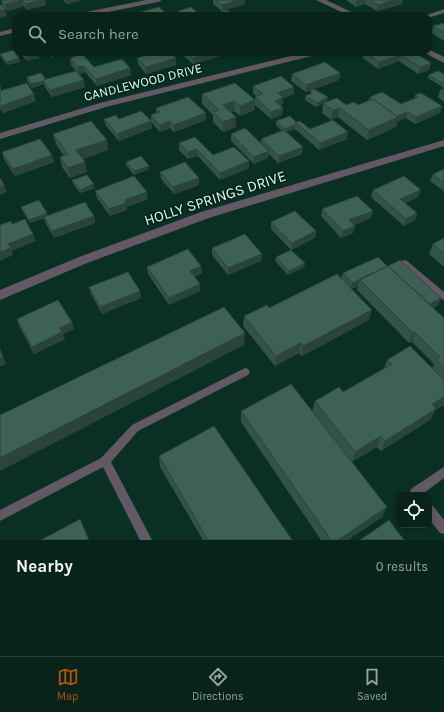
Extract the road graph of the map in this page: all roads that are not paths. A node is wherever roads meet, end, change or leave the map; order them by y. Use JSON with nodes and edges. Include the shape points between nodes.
{"nodes":[{"id":1,"x":158,"y":0,"type":"edge"},
{"id":2,"x":320,"y":0,"type":"edge"},
{"id":3,"x":444,"y":10,"type":"edge"},
{"id":4,"x":96,"y":12,"type":"edge"},
{"id":5,"x":347,"y":12,"type":"edge"},
{"id":6,"x":432,"y":14,"type":"edge"},
{"id":7,"x":12,"y":31,"type":"edge"},
{"id":8,"x":0,"y":34,"type":"edge"},
{"id":9,"x":432,"y":53,"type":"edge"},
{"id":10,"x":301,"y":56,"type":"edge"},
{"id":11,"x":444,"y":60,"type":"edge"},
{"id":12,"x":0,"y":136,"type":"edge"},
{"id":13,"x":444,"y":143,"type":"edge"},
{"id":14,"x":404,"y":262,"type":"edge"},
{"id":15,"x":0,"y":296,"type":"edge"},
{"id":16,"x":444,"y":297,"type":"edge"},
{"id":17,"x":245,"y":372,"type":"dead end"},
{"id":18,"x":105,"y":461,"type":"junction"},
{"id":19,"x":444,"y":472,"type":"edge"},
{"id":20,"x":416,"y":492,"type":"edge"},
{"id":21,"x":432,"y":514,"type":"edge"},
{"id":22,"x":0,"y":516,"type":"edge"},
{"id":23,"x":444,"y":529,"type":"edge"},
{"id":24,"x":146,"y":540,"type":"edge"}],
"edges":[{"from":1,"to":4,"type":"street"},
{"from":2,"to":5,"type":"street"},
{"from":3,"to":6,"type":"street"},
{"from":7,"to":8,"type":"street"},
{"from":9,"to":11,"type":"street"},
{"from":10,"to":12,"type":"street","name":"CANDLEWOOD DRIVE","via":[[103,105]]},
{"from":13,"to":15,"type":"street","name":"HOLLY SPRINGS DRIVE","via":[[205,215],[83,260]]},
{"from":14,"to":16,"type":"lane"},
{"from":17,"to":18,"type":"lane","via":[[135,428]]},
{"from":18,"to":22,"type":"lane"},
{"from":18,"to":24,"type":"lane"},
{"from":19,"to":20,"type":"lane"},
{"from":21,"to":23,"type":"lane"}]}
